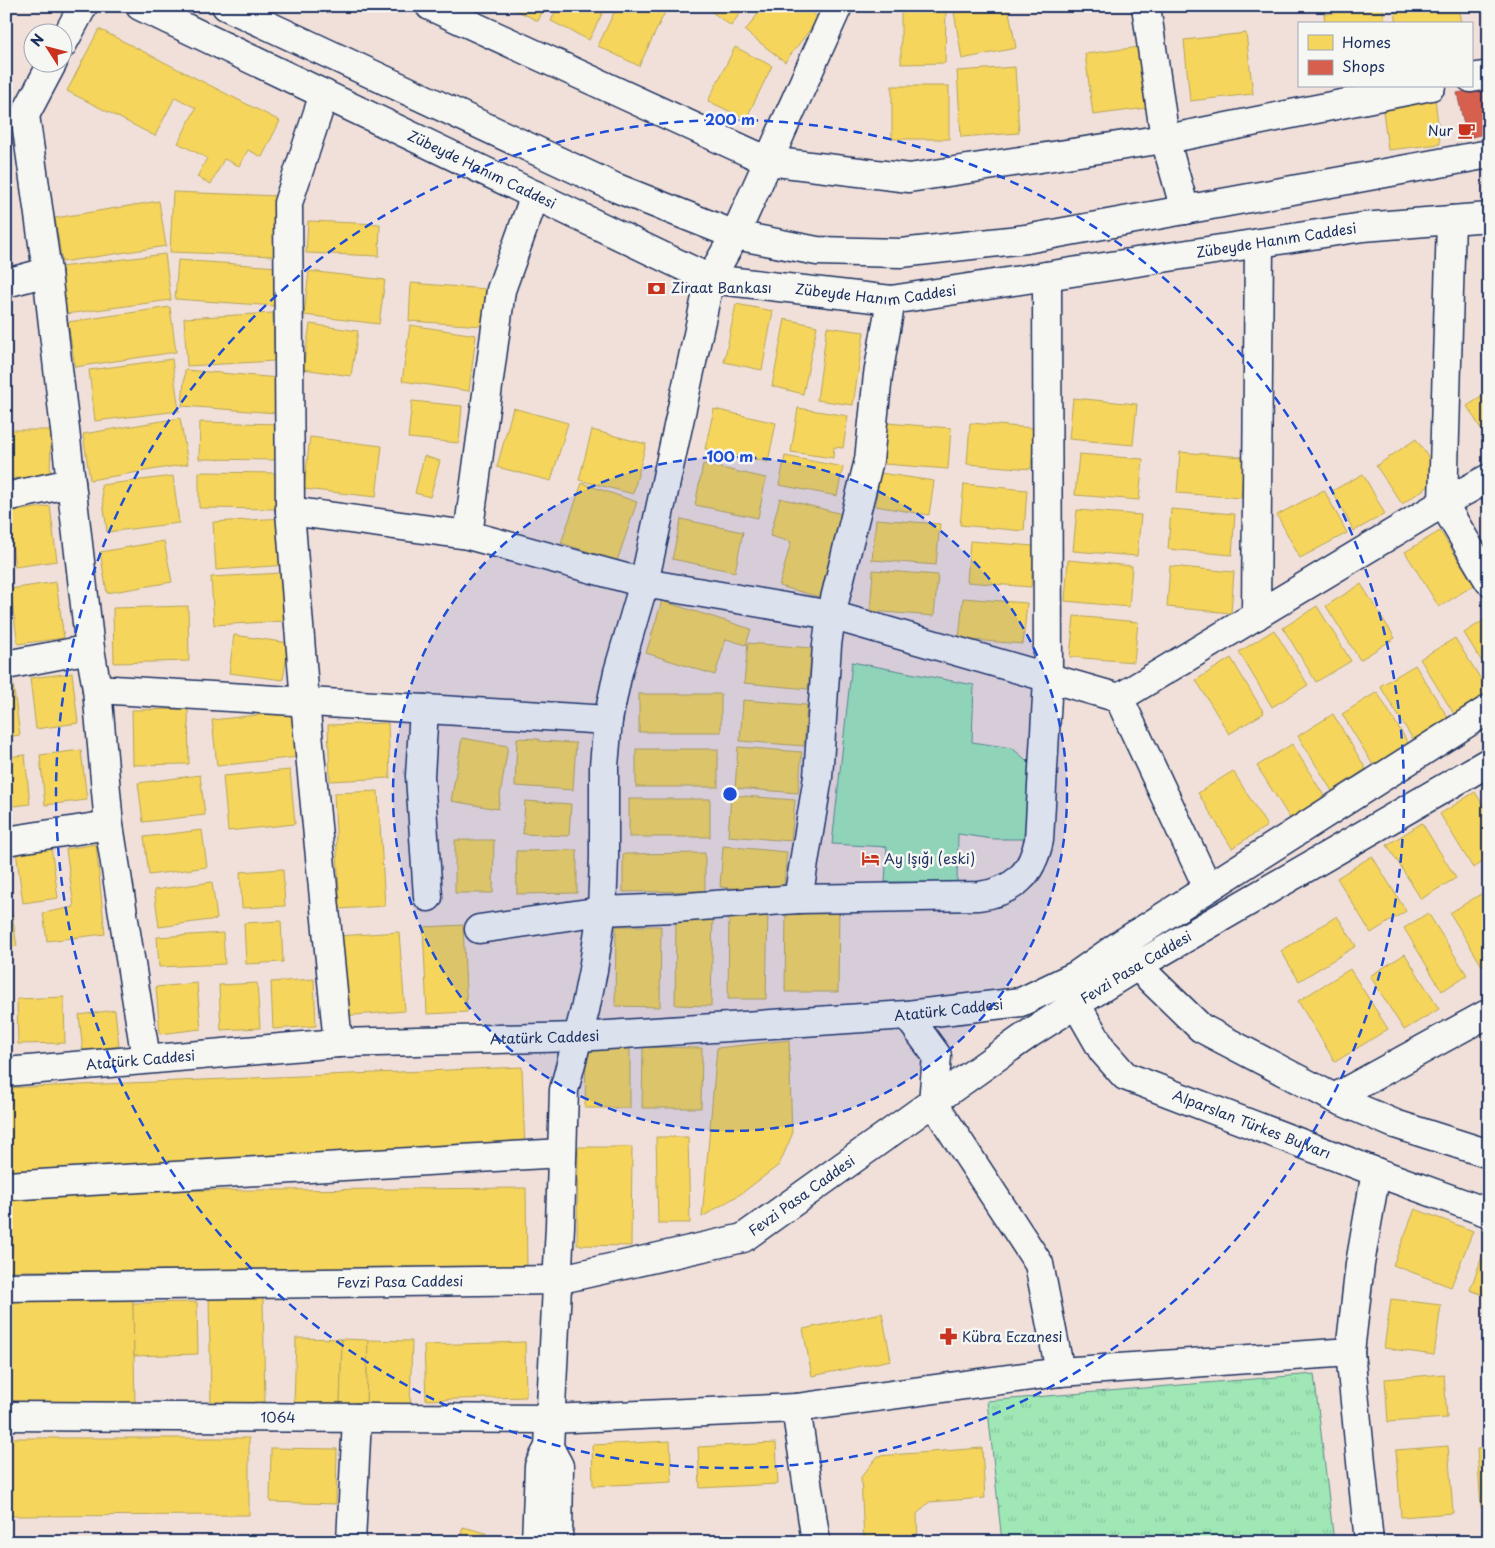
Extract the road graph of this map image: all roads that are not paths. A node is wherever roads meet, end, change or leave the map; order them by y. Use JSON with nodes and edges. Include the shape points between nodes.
{"nodes":[{"id":1,"x":83,"y":6,"type":"edge"},
{"id":2,"x":140,"y":6,"type":"edge"},
{"id":3,"x":226,"y":6,"type":"edge"},
{"id":4,"x":430,"y":6,"type":"edge"},
{"id":5,"x":838,"y":6,"type":"edge"},
{"id":6,"x":1146,"y":6,"type":"edge"},
{"id":7,"x":72,"y":26,"type":"edge"},
{"id":8,"x":46,"y":72,"type":"edge"},
{"id":9,"x":1489,"y":75,"type":"edge"},
{"id":10,"x":1472,"y":78,"type":"edge"},
{"id":11,"x":1421,"y":88,"type":"edge"},
{"id":12,"x":324,"y":94,"type":"junction"},
{"id":13,"x":16,"y":117,"type":"edge"},
{"id":14,"x":1165,"y":138,"type":"junction"},
{"id":15,"x":1489,"y":154,"type":"edge"},
{"id":16,"x":768,"y":161,"type":"junction"},
{"id":17,"x":535,"y":195,"type":"junction"},
{"id":18,"x":1185,"y":210,"type":"junction"},
{"id":19,"x":1489,"y":217,"type":"edge"},
{"id":20,"x":1451,"y":220,"type":"junction"},
{"id":21,"x":734,"y":234,"type":"junction"},
{"id":22,"x":1259,"y":243,"type":"junction"},
{"id":23,"x":47,"y":272,"type":"junction"},
{"id":24,"x":1047,"y":276,"type":"junction"},
{"id":25,"x":710,"y":279,"type":"junction"},
{"id":26,"x":6,"y":283,"type":"edge"},
{"id":27,"x":891,"y":300,"type":"junction"},
{"id":28,"x":1489,"y":478,"type":"edge"},
{"id":29,"x":71,"y":483,"type":"junction"},
{"id":30,"x":6,"y":496,"type":"edge"},
{"id":31,"x":1443,"y":503,"type":"junction"},
{"id":32,"x":290,"y":511,"type":"junction"},
{"id":33,"x":468,"y":535,"type":"junction"},
{"id":34,"x":1489,"y":581,"type":"edge"},
{"id":35,"x":644,"y":583,"type":"junction"},
{"id":36,"x":831,"y":615,"type":"junction"},
{"id":37,"x":1256,"y":616,"type":"junction"},
{"id":38,"x":90,"y":649,"type":"junction"},
{"id":39,"x":6,"y":665,"type":"edge"},
{"id":40,"x":1048,"y":679,"type":"junction"},
{"id":41,"x":97,"y":689,"type":"junction"},
{"id":42,"x":1119,"y":698,"type":"junction"},
{"id":43,"x":305,"y":702,"type":"junction"},
{"id":44,"x":424,"y":709,"type":"junction"},
{"id":45,"x":1489,"y":709,"type":"edge"},
{"id":46,"x":608,"y":720,"type":"junction"},
{"id":47,"x":1489,"y":762,"type":"edge"},
{"id":48,"x":109,"y":825,"type":"junction"},
{"id":49,"x":6,"y":840,"type":"edge"},
{"id":50,"x":1208,"y":888,"type":"junction"},
{"id":51,"x":428,"y":896,"type":"dead end"},
{"id":52,"x":798,"y":899,"type":"junction"},
{"id":53,"x":602,"y":911,"type":"junction"},
{"id":54,"x":479,"y":929,"type":"dead end"},
{"id":55,"x":1124,"y":942,"type":"junction"},
{"id":56,"x":1137,"y":966,"type":"junction"},
{"id":57,"x":1077,"y":975,"type":"junction"},
{"id":58,"x":1076,"y":1004,"type":"junction"},
{"id":59,"x":1489,"y":1013,"type":"edge"},
{"id":60,"x":907,"y":1015,"type":"junction"},
{"id":61,"x":578,"y":1036,"type":"junction"},
{"id":62,"x":338,"y":1043,"type":"junction"},
{"id":63,"x":146,"y":1059,"type":"junction"},
{"id":64,"x":6,"y":1072,"type":"edge"},
{"id":65,"x":1334,"y":1098,"type":"junction"},
{"id":66,"x":933,"y":1102,"type":"junction"},
{"id":67,"x":562,"y":1152,"type":"junction"},
{"id":68,"x":1489,"y":1154,"type":"edge"},
{"id":69,"x":1376,"y":1172,"type":"junction"},
{"id":70,"x":6,"y":1186,"type":"edge"},
{"id":71,"x":1489,"y":1213,"type":"edge"},
{"id":72,"x":557,"y":1280,"type":"junction"},
{"id":73,"x":6,"y":1287,"type":"edge"},
{"id":74,"x":1350,"y":1352,"type":"junction"},
{"id":75,"x":1060,"y":1372,"type":"junction"},
{"id":76,"x":796,"y":1408,"type":"junction"},
{"id":77,"x":6,"y":1416,"type":"edge"},
{"id":78,"x":356,"y":1418,"type":"junction"},
{"id":79,"x":550,"y":1418,"type":"junction"},
{"id":80,"x":549,"y":1447,"type":"junction"},
{"id":81,"x":351,"y":1542,"type":"edge"},
{"id":82,"x":536,"y":1542,"type":"edge"},
{"id":83,"x":558,"y":1542,"type":"edge"},
{"id":84,"x":816,"y":1542,"type":"edge"},
{"id":85,"x":1369,"y":1542,"type":"edge"}],
"edges":[{"from":1,"to":7,"type":"street"},
{"from":2,"to":12,"type":"street","name":"Zübeyde Hanım Caddesi"},
{"from":3,"to":21,"type":"street","via":[[614,187]]},
{"from":4,"to":16,"type":"street"},
{"from":5,"to":16,"type":"street"},
{"from":6,"to":14,"type":"street"},
{"from":8,"to":13,"type":"street"},
{"from":9,"to":10,"type":"street"},
{"from":11,"to":14,"type":"street"},
{"from":12,"to":17,"type":"street","name":"Zübeyde Hanım Caddesi"},
{"from":12,"to":32,"type":"street","via":[[288,202]]},
{"from":13,"to":23,"type":"street"},
{"from":14,"to":16,"type":"street","via":[[910,178]]},
{"from":14,"to":18,"type":"street"},
{"from":15,"to":18,"type":"street"},
{"from":16,"to":21,"type":"street"},
{"from":17,"to":25,"type":"street","name":"Zübeyde Hanım Caddesi"},
{"from":17,"to":33,"type":"street","via":[[501,290]]},
{"from":18,"to":21,"type":"street","via":[[1026,239],[901,253],[817,251]]},
{"from":19,"to":20,"type":"street","name":"Zübeyde Hanım Caddesi"},
{"from":20,"to":22,"type":"street","name":"Zübeyde Hanım Caddesi","via":[[1363,227]]},
{"from":20,"to":31,"type":"street"},
{"from":21,"to":25,"type":"street"},
{"from":22,"to":24,"type":"street","name":"Zübeyde Hanım Caddesi"},
{"from":22,"to":37,"type":"street"},
{"from":23,"to":26,"type":"street"},
{"from":23,"to":29,"type":"street"},
{"from":24,"to":27,"type":"street","name":"Zübeyde Hanım Caddesi"},
{"from":24,"to":40,"type":"street"},
{"from":25,"to":27,"type":"street","name":"Zübeyde Hanım Caddesi"},
{"from":25,"to":35,"type":"street"},
{"from":27,"to":36,"type":"street","via":[[878,375],[869,460]]},
{"from":28,"to":31,"type":"street"},
{"from":29,"to":30,"type":"street"},
{"from":29,"to":38,"type":"street"},
{"from":31,"to":34,"type":"street"},
{"from":31,"to":37,"type":"street"},
{"from":32,"to":33,"type":"street"},
{"from":32,"to":43,"type":"street"},
{"from":33,"to":35,"type":"street"},
{"from":35,"to":36,"type":"street"},
{"from":35,"to":46,"type":"street","via":[[618,672]]},
{"from":36,"to":40,"type":"street"},
{"from":36,"to":52,"type":"street","via":[[818,777]]},
{"from":37,"to":42,"type":"street"},
{"from":38,"to":39,"type":"street"},
{"from":38,"to":41,"type":"street"},
{"from":40,"to":42,"type":"street"},
{"from":40,"to":52,"type":"street","via":[[1040,840],[1026,874],[1017,882],[999,892],[980,896]]},
{"from":41,"to":43,"type":"street"},
{"from":41,"to":48,"type":"street"},
{"from":42,"to":50,"type":"street"},
{"from":43,"to":44,"type":"street"},
{"from":43,"to":62,"type":"street"},
{"from":44,"to":46,"type":"street"},
{"from":44,"to":51,"type":"street","via":[[420,776]]},
{"from":45,"to":50,"type":"street","name":"Fevzi Pasa Caddesi"},
{"from":46,"to":53,"type":"street","via":[[604,766]]},
{"from":47,"to":56,"type":"street","name":"Fevzi Pasa Caddesi"},
{"from":48,"to":49,"type":"street"},
{"from":48,"to":63,"type":"street"},
{"from":50,"to":55,"type":"street","name":"Fevzi Pasa Caddesi"},
{"from":52,"to":53,"type":"street"},
{"from":53,"to":54,"type":"street"},
{"from":53,"to":61,"type":"street"},
{"from":55,"to":56,"type":"street"},
{"from":55,"to":57,"type":"street","name":"Fevzi Pasa Caddesi"},
{"from":56,"to":58,"type":"street","name":"Fevzi Pasa Caddesi"},
{"from":56,"to":65,"type":"street","via":[[1202,1028]]},
{"from":57,"to":58,"type":"street"},
{"from":57,"to":60,"type":"street","name":"Atatürk Caddesi","via":[[1021,1002]]},
{"from":58,"to":66,"type":"street","name":"Fevzi Pasa Caddesi"},
{"from":58,"to":69,"type":"street","name":"Alparslan Türkes Bulvarı","via":[[1102,1051],[1125,1076]]},
{"from":59,"to":65,"type":"street"},
{"from":60,"to":61,"type":"street","name":"Atatürk Caddesi"},
{"from":60,"to":66,"type":"street","via":[[937,1056]]},
{"from":61,"to":62,"type":"street","name":"Atatürk Caddesi"},
{"from":61,"to":67,"type":"street","via":[[564,1090]]},
{"from":62,"to":63,"type":"street","name":"Atatürk Caddesi"},
{"from":63,"to":64,"type":"street","name":"Atatürk Caddesi"},
{"from":65,"to":68,"type":"street","via":[[1395,1124]]},
{"from":66,"to":72,"type":"street","name":"Fevzi Pasa Caddesi","via":[[743,1238]]},
{"from":66,"to":75,"type":"street","via":[[1039,1264]]},
{"from":67,"to":70,"type":"street"},
{"from":67,"to":72,"type":"street"},
{"from":69,"to":71,"type":"street","name":"Alparslan Türkes Bulvarı"},
{"from":69,"to":74,"type":"street","via":[[1360,1264]]},
{"from":72,"to":73,"type":"street","name":"Fevzi Pasa Caddesi"},
{"from":72,"to":79,"type":"street"},
{"from":74,"to":75,"type":"street","name":"1064"},
{"from":74,"to":85,"type":"street"},
{"from":75,"to":76,"type":"street","name":"1064"},
{"from":76,"to":79,"type":"street","name":"1064"},
{"from":76,"to":84,"type":"street"},
{"from":77,"to":78,"type":"street","name":"1064"},
{"from":78,"to":79,"type":"street","name":"1064"},
{"from":78,"to":81,"type":"street"},
{"from":79,"to":80,"type":"street"},
{"from":80,"to":82,"type":"street","via":[[539,1466]]},
{"from":80,"to":83,"type":"street","via":[[559,1466]]}]}
